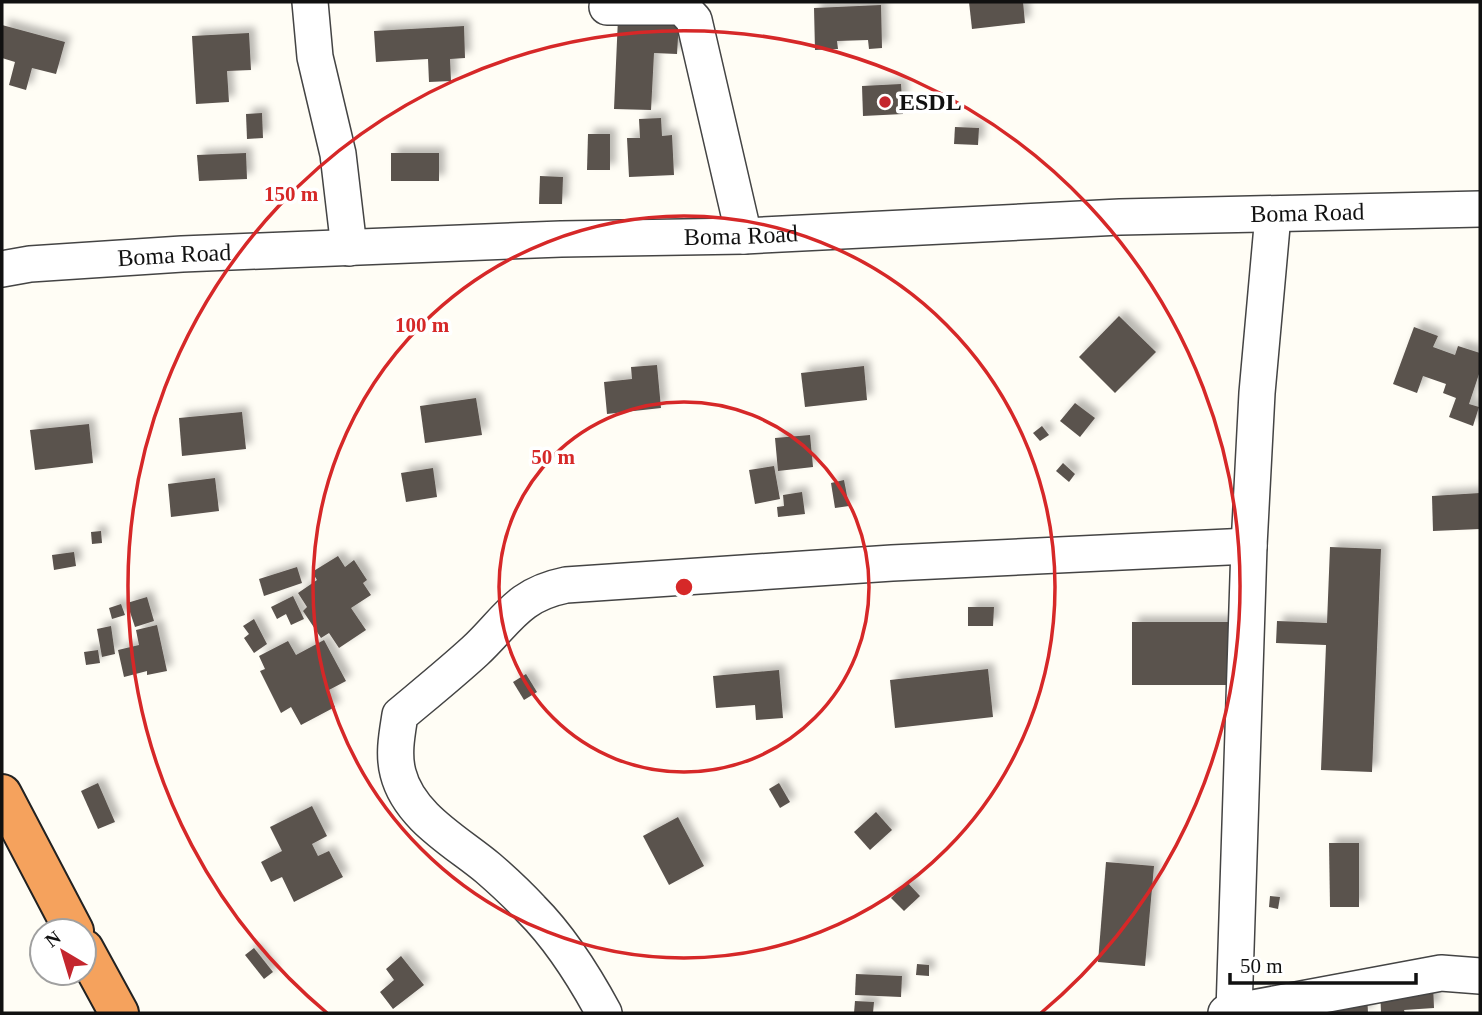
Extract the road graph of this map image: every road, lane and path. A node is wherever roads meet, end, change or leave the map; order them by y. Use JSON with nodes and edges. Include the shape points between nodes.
{"nodes":[{"id":1,"x":310,"y":2,"type":"edge"},
{"id":2,"x":607,"y":6,"type":"dead end"},
{"id":3,"x":1480,"y":209,"type":"edge"},
{"id":4,"x":1273,"y":215,"type":"junction"},
{"id":5,"x":744,"y":236,"type":"junction"},
{"id":6,"x":349,"y":248,"type":"junction"},
{"id":7,"x":2,"y":269,"type":"edge"},
{"id":8,"x":1249,"y":546,"type":"junction"},
{"id":9,"x":2,"y":794,"type":"edge"},
{"id":10,"x":67,"y":917,"type":"edge"},
{"id":11,"x":98,"y":975,"type":"edge"},
{"id":12,"x":1480,"y":976,"type":"edge"},
{"id":13,"x":1276,"y":1009,"type":"edge"},
{"id":14,"x":1230,"y":1012,"type":"edge"},
{"id":15,"x":119,"y":1013,"type":"edge"},
{"id":16,"x":604,"y":1013,"type":"edge"}],
"edges":[{"from":1,"to":6,"type":"street","via":[[315,57],[338,154]]},
{"from":2,"to":5,"type":"street","via":[[682,7],[694,20]]},
{"from":3,"to":4,"type":"street","name":"Boma Road"},
{"from":4,"to":5,"type":"street","name":"Boma Road","via":[[1120,217]]},
{"from":4,"to":8,"type":"street"},
{"from":5,"to":6,"type":"street","name":"Boma Road"},
{"from":6,"to":7,"type":"street","name":"Boma Road","via":[[182,254]]},
{"from":8,"to":14,"type":"street"},
{"from":8,"to":16,"type":"street","via":[[566,585],[529,599],[400,715],[395,743],[398,774],[412,802],[436,828],[532,909],[566,949]]},
{"from":9,"to":10,"type":"highway"},
{"from":11,"to":15,"type":"highway"},
{"from":12,"to":13,"type":"street","via":[[1441,973]]},
{"from":13,"to":14,"type":"street"}]}
